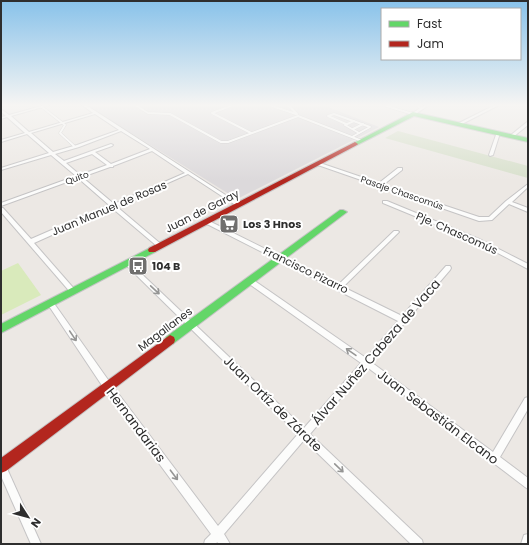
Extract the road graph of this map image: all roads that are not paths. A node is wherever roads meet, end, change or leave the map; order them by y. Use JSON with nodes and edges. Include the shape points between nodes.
{"nodes":[{"id":1,"x":24,"y":130,"type":"edge"},
{"id":2,"x":35,"y":130,"type":"edge"},
{"id":3,"x":62,"y":130,"type":"edge"},
{"id":4,"x":120,"y":130,"type":"edge"},
{"id":5,"x":121,"y":130,"type":"edge"},
{"id":6,"x":200,"y":130,"type":"edge"},
{"id":7,"x":246,"y":130,"type":"edge"},
{"id":8,"x":258,"y":130,"type":"edge"},
{"id":9,"x":336,"y":130,"type":"edge"},
{"id":10,"x":354,"y":130,"type":"edge"},
{"id":11,"x":367,"y":130,"type":"edge"},
{"id":12,"x":373,"y":130,"type":"edge"},
{"id":13,"x":487,"y":130,"type":"edge"},
{"id":14,"x":519,"y":130,"type":"edge"},
{"id":15,"x":27,"y":133,"type":"junction"},
{"id":16,"x":251,"y":133,"type":"junction"},
{"id":17,"x":498,"y":133,"type":"junction"},
{"id":18,"x":512,"y":136,"type":"junction"},
{"id":19,"x":352,"y":137,"type":"junction"},
{"id":20,"x":360,"y":137,"type":"junction"},
{"id":21,"x":528,"y":140,"type":"edge"},
{"id":22,"x":1,"y":141,"type":"edge"},
{"id":23,"x":112,"y":144,"type":"dead end"},
{"id":24,"x":76,"y":146,"type":"junction"},
{"id":25,"x":152,"y":150,"type":"junction"},
{"id":26,"x":91,"y":153,"type":"junction"},
{"id":27,"x":52,"y":154,"type":"junction"},
{"id":28,"x":491,"y":155,"type":"dead end"},
{"id":29,"x":63,"y":163,"type":"junction"},
{"id":30,"x":319,"y":164,"type":"junction"},
{"id":31,"x":111,"y":166,"type":"junction"},
{"id":32,"x":1,"y":169,"type":"edge"},
{"id":33,"x":400,"y":169,"type":"dead end"},
{"id":34,"x":188,"y":173,"type":"junction"},
{"id":35,"x":80,"y":177,"type":"junction"},
{"id":36,"x":528,"y":185,"type":"edge"},
{"id":37,"x":380,"y":186,"type":"junction"},
{"id":38,"x":385,"y":202,"type":"dead end"},
{"id":39,"x":508,"y":202,"type":"junction"},
{"id":40,"x":1,"y":205,"type":"edge"},
{"id":41,"x":112,"y":206,"type":"junction"},
{"id":42,"x":239,"y":206,"type":"junction"},
{"id":43,"x":1,"y":209,"type":"edge"},
{"id":44,"x":528,"y":210,"type":"edge"},
{"id":45,"x":343,"y":212,"type":"dead end"},
{"id":46,"x":207,"y":222,"type":"junction"},
{"id":47,"x":396,"y":232,"type":"dead end"},
{"id":48,"x":30,"y":242,"type":"junction"},
{"id":49,"x":160,"y":246,"type":"junction"},
{"id":50,"x":280,"y":258,"type":"junction"},
{"id":51,"x":127,"y":263,"type":"junction"},
{"id":52,"x":528,"y":267,"type":"edge"},
{"id":53,"x":448,"y":268,"type":"dead end"},
{"id":54,"x":250,"y":281,"type":"junction"},
{"id":55,"x":339,"y":287,"type":"junction"},
{"id":56,"x":74,"y":291,"type":"junction"},
{"id":57,"x":51,"y":304,"type":"junction"},
{"id":58,"x":404,"y":320,"type":"junction"},
{"id":59,"x":191,"y":324,"type":"junction"},
{"id":60,"x":1,"y":329,"type":"edge"},
{"id":61,"x":367,"y":363,"type":"junction"},
{"id":62,"x":108,"y":387,"type":"junction"},
{"id":63,"x":528,"y":402,"type":"edge"},
{"id":64,"x":304,"y":435,"type":"junction"},
{"id":65,"x":494,"y":459,"type":"junction"},
{"id":66,"x":1,"y":466,"type":"edge"},
{"id":67,"x":528,"y":484,"type":"edge"},
{"id":68,"x":218,"y":534,"type":"junction"},
{"id":69,"x":528,"y":539,"type":"edge"},
{"id":70,"x":36,"y":544,"type":"edge"},
{"id":71,"x":209,"y":544,"type":"edge"},
{"id":72,"x":225,"y":544,"type":"edge"},
{"id":73,"x":418,"y":544,"type":"edge"},
{"id":74,"x":526,"y":544,"type":"edge"}],
"edges":[{"from":1,"to":15,"type":"street"},
{"from":2,"to":15,"type":"street"},
{"from":3,"to":24,"type":"lane","via":[[60,133]]},
{"from":4,"to":24,"type":"street"},
{"from":5,"to":25,"type":"street"},
{"from":6,"to":16,"type":"lane","via":[[221,142],[228,142]]},
{"from":7,"to":16,"type":"lane"},
{"from":8,"to":16,"type":"lane"},
{"from":9,"to":19,"type":"lane"},
{"from":10,"to":20,"type":"lane"},
{"from":11,"to":20,"type":"lane"},
{"from":12,"to":20,"type":"street","name":"Juan de Garay"},
{"from":13,"to":17,"type":"street"},
{"from":14,"to":18,"type":"street"},
{"from":15,"to":22,"type":"street"},
{"from":15,"to":27,"type":"street"},
{"from":17,"to":18,"type":"street"},
{"from":17,"to":28,"type":"street"},
{"from":18,"to":21,"type":"street"},
{"from":19,"to":20,"type":"lane"},
{"from":19,"to":20,"type":"lane"},
{"from":20,"to":30,"type":"street","name":"Juan de Garay"},
{"from":23,"to":26,"type":"street"},
{"from":24,"to":26,"type":"street"},
{"from":24,"to":27,"type":"street"},
{"from":25,"to":31,"type":"street","name":"Quito"},
{"from":25,"to":34,"type":"street"},
{"from":26,"to":29,"type":"street"},
{"from":26,"to":31,"type":"street"},
{"from":27,"to":29,"type":"street"},
{"from":27,"to":32,"type":"street"},
{"from":29,"to":35,"type":"street"},
{"from":30,"to":37,"type":"street","name":"Pasaje Chascomús"},
{"from":30,"to":42,"type":"street","name":"Juan de Garay"},
{"from":31,"to":35,"type":"street","name":"Quito"},
{"from":33,"to":37,"type":"street"},
{"from":34,"to":41,"type":"street","name":"Juan Manuel de Rosas"},
{"from":34,"to":42,"type":"street"},
{"from":35,"to":40,"type":"street","name":"Quito"},
{"from":35,"to":41,"type":"street"},
{"from":36,"to":39,"type":"street"},
{"from":37,"to":39,"type":"street","name":"Pasaje Chascomús","via":[[486,220]]},
{"from":38,"to":52,"type":"street","name":"Pje. Chascomús","via":[[477,240]]},
{"from":39,"to":44,"type":"street"},
{"from":41,"to":48,"type":"street","name":"Juan Manuel de Rosas"},
{"from":41,"to":49,"type":"street"},
{"from":42,"to":46,"type":"street","name":"Juan de Garay"},
{"from":43,"to":48,"type":"street"},
{"from":45,"to":50,"type":"street","name":"Magallanes"},
{"from":46,"to":49,"type":"street","name":"Juan de Garay"},
{"from":46,"to":50,"type":"street","name":"Francisco Pizarro"},
{"from":47,"to":55,"type":"street"},
{"from":48,"to":56,"type":"street"},
{"from":49,"to":51,"type":"street","name":"Juan de Garay"},
{"from":50,"to":54,"type":"street","name":"Magallanes"},
{"from":50,"to":55,"type":"street","name":"Francisco Pizarro"},
{"from":51,"to":56,"type":"street","name":"Juan de Garay"},
{"from":51,"to":59,"type":"street","name":"Juan Ortíz de Zárate","one_way":true},
{"from":53,"to":58,"type":"street","name":"Álvar Nuñez Cabeza de Vaca"},
{"from":54,"to":59,"type":"street","name":"Magallanes"},
{"from":61,"to":54,"type":"street","name":"Juan Sebastián Elcano","one_way":true},
{"from":55,"to":58,"type":"street","name":"Francisco Pizarro"},
{"from":56,"to":57,"type":"street","name":"Juan de Garay"},
{"from":57,"to":60,"type":"street","name":"Juan de Garay"},
{"from":57,"to":62,"type":"street","name":"Hernandarias","one_way":true},
{"from":58,"to":61,"type":"street","name":"Álvar Nuñez Cabeza de Vaca"},
{"from":59,"to":62,"type":"street","name":"Magallanes"},
{"from":59,"to":64,"type":"street","name":"Juan Ortíz de Zárate"},
{"from":61,"to":64,"type":"street","name":"Álvar Nuñez Cabeza de Vaca"},
{"from":61,"to":65,"type":"street","name":"Juan Sebastián Elcano"},
{"from":62,"to":66,"type":"street","name":"Magallanes"},
{"from":62,"to":68,"type":"street","name":"Hernandarias","one_way":true},
{"from":63,"to":65,"type":"street"},
{"from":64,"to":68,"type":"street","name":"Álvar Nuñez Cabeza de Vaca"},
{"from":64,"to":73,"type":"street","name":"Juan Ortíz de Zárate","one_way":true},
{"from":65,"to":67,"type":"street","name":"Juan Sebastián Elcano"},
{"from":66,"to":70,"type":"street"},
{"from":68,"to":71,"type":"street","name":"Álvar Nuñez Cabeza de Vaca"},
{"from":68,"to":72,"type":"street","name":"Hernandarias"},
{"from":69,"to":74,"type":"street"}]}
